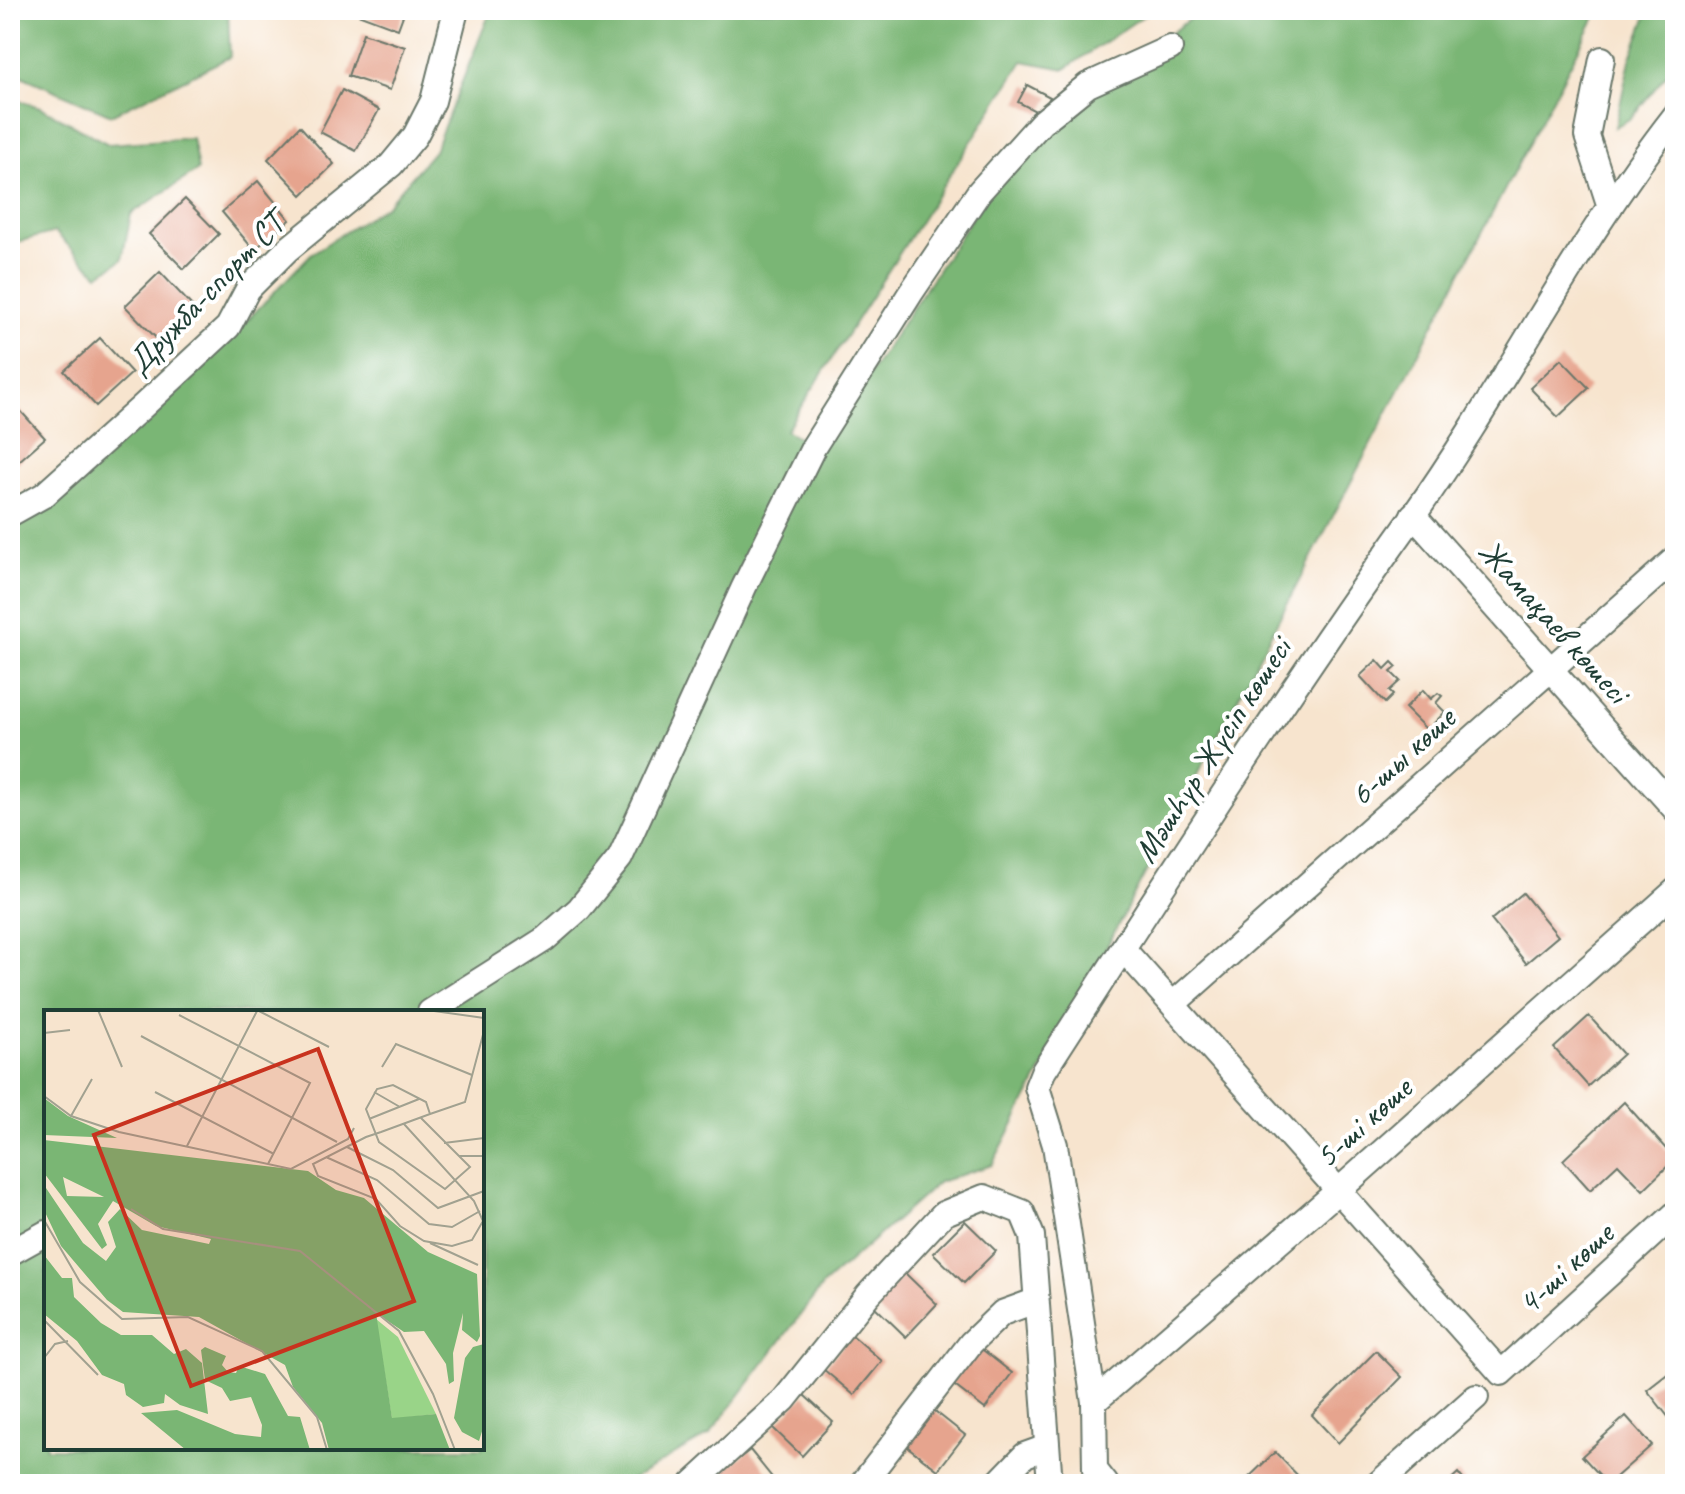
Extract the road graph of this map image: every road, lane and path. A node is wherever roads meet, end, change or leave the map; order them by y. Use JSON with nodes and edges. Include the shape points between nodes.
{"nodes":[{"id":1,"x":456,"y":10,"type":"edge"},
{"id":2,"x":1170,"y":48,"type":"dead end"},
{"id":3,"x":1602,"y":59,"type":"dead end"},
{"id":4,"x":1675,"y":116,"type":"edge"},
{"id":5,"x":1610,"y":207,"type":"junction"},
{"id":6,"x":10,"y":514,"type":"edge"},
{"id":7,"x":1413,"y":515,"type":"junction"},
{"id":8,"x":1675,"y":559,"type":"edge"},
{"id":9,"x":1551,"y":668,"type":"junction"},
{"id":10,"x":1675,"y":809,"type":"edge"},
{"id":11,"x":1675,"y":891,"type":"edge"},
{"id":12,"x":1123,"y":949,"type":"junction"},
{"id":13,"x":1173,"y":1004,"type":"junction"},
{"id":14,"x":433,"y":1010,"type":"edge"},
{"id":15,"x":1338,"y":1191,"type":"junction"},
{"id":16,"x":1675,"y":1214,"type":"edge"},
{"id":17,"x":44,"y":1234,"type":"edge"},
{"id":18,"x":10,"y":1253,"type":"edge"},
{"id":19,"x":1035,"y":1301,"type":"junction"},
{"id":20,"x":1476,"y":1397,"type":"dead end"},
{"id":21,"x":1094,"y":1402,"type":"junction"},
{"id":22,"x":1047,"y":1447,"type":"junction"},
{"id":23,"x":692,"y":1484,"type":"edge"},
{"id":24,"x":862,"y":1484,"type":"edge"},
{"id":25,"x":997,"y":1484,"type":"edge"},
{"id":26,"x":1050,"y":1484,"type":"edge"},
{"id":27,"x":1106,"y":1484,"type":"edge"},
{"id":28,"x":1378,"y":1484,"type":"edge"}],
"edges":[{"from":1,"to":6,"type":"street","name":"Дружба-спорт СТ","via":[[433,101],[415,136],[391,165],[287,250],[248,289],[228,327],[142,407],[44,495]]},
{"from":2,"to":14,"type":"street","via":[[1088,85],[1041,123],[979,192],[814,446],[620,858],[579,909],[545,939]]},
{"from":3,"to":5,"type":"street","via":[[1587,136]]},
{"from":4,"to":5,"type":"street","name":"Мәшhүр Жүсіп көшесі"},
{"from":5,"to":7,"type":"street","name":"Мәшhүр Жүсіп көшесі"},
{"from":7,"to":9,"type":"street","name":"Жамақаев көшесі"},
{"from":7,"to":12,"type":"street","name":"Мәшhүр Жүсіп көшесі","via":[[1255,743]]},
{"from":8,"to":9,"type":"street","name":"6-шы көше"},
{"from":9,"to":10,"type":"street","name":"Жамақаев көшесі"},
{"from":9,"to":13,"type":"street","name":"6-шы көше"},
{"from":11,"to":15,"type":"street","name":"5-ші көше"},
{"from":12,"to":13,"type":"street"},
{"from":12,"to":21,"type":"street","name":"Мәшhүр Жүсіп көшесі","via":[[1037,1087],[1055,1145]]},
{"from":13,"to":15,"type":"street"},
{"from":15,"to":16,"type":"street","name":"4-ші көше","via":[[1501,1373]]},
{"from":15,"to":21,"type":"street","name":"5-ші көше"},
{"from":17,"to":18,"type":"street"},
{"from":19,"to":22,"type":"street"},
{"from":19,"to":23,"type":"street","via":[[1032,1236],[1022,1212],[984,1197],[943,1214],[848,1318],[784,1400]]},
{"from":19,"to":24,"type":"street","via":[[1002,1313],[971,1343]]},
{"from":20,"to":28,"type":"street"},
{"from":21,"to":27,"type":"street","name":"Мәшhүр Жүсіп көшесі","via":[[1095,1470]]},
{"from":22,"to":25,"type":"street","via":[[1025,1455]]},
{"from":22,"to":26,"type":"street"}]}
